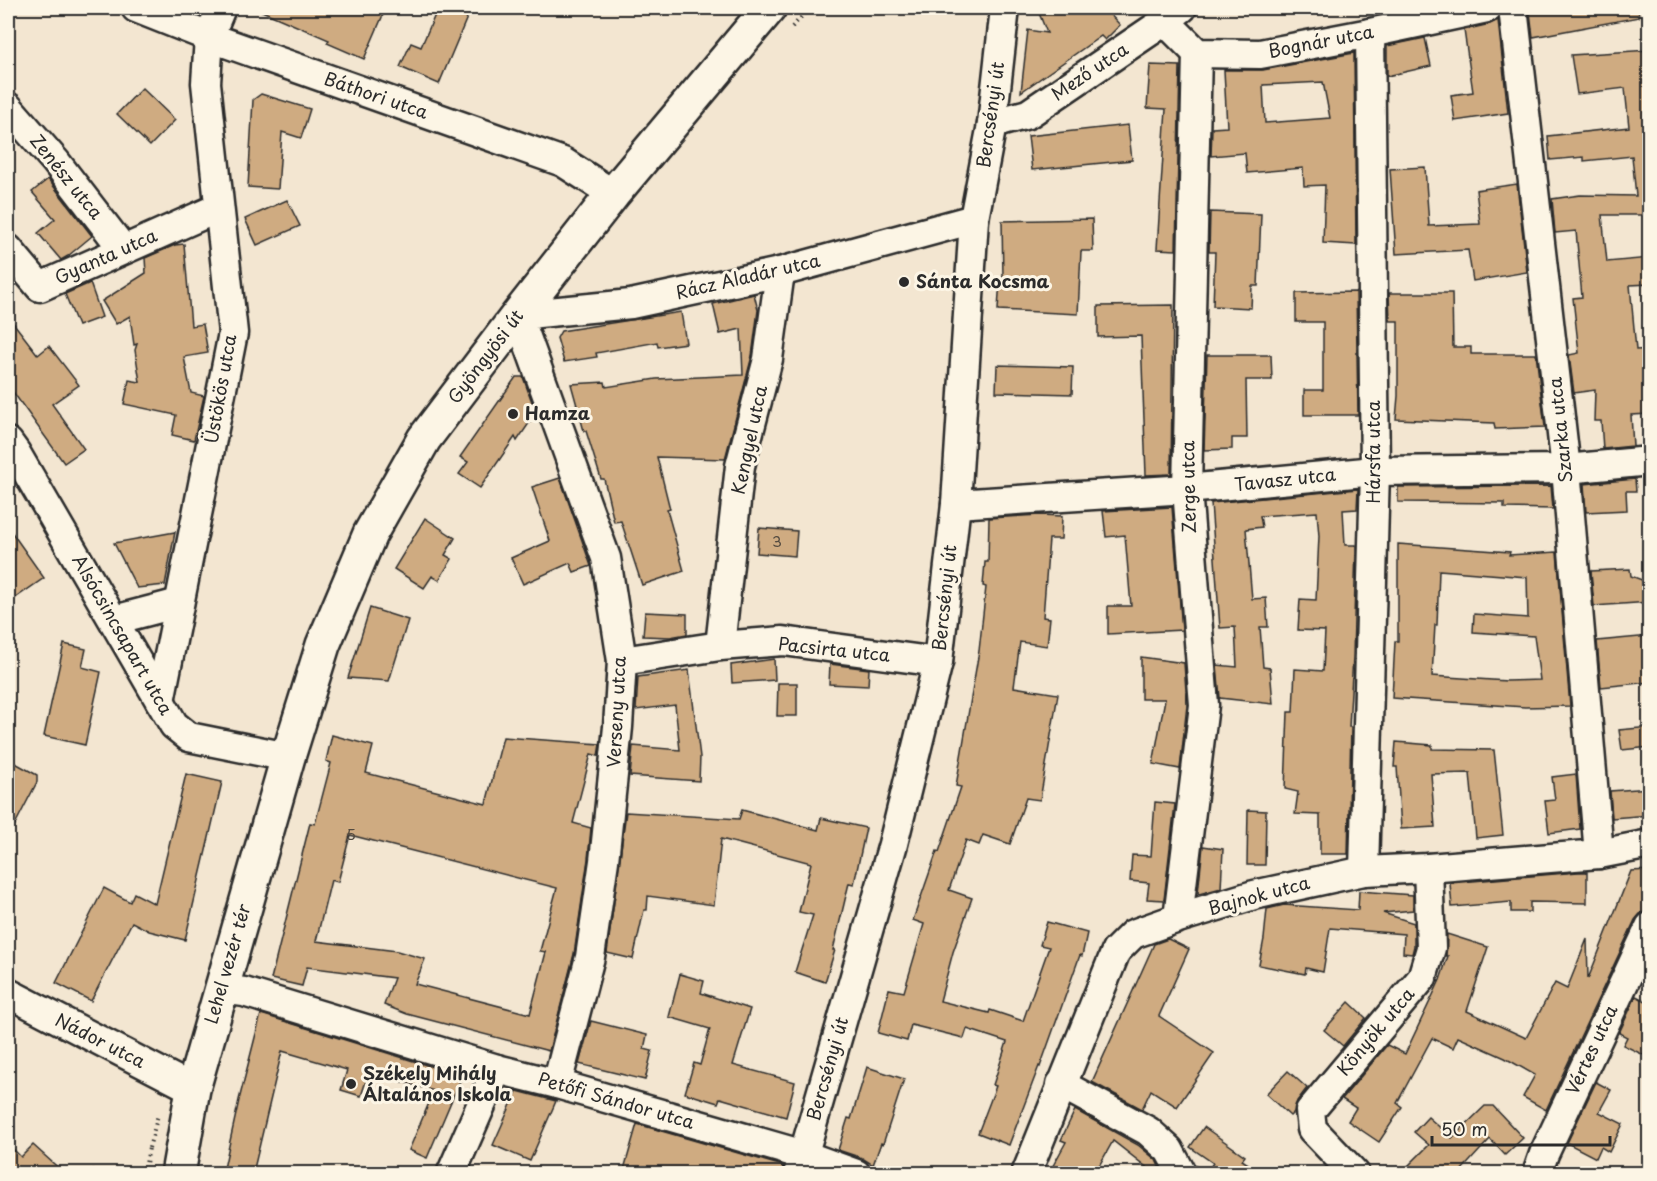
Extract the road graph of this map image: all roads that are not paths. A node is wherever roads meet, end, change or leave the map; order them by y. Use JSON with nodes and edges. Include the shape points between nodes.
{"nodes":[{"id":1,"x":136,"y":8,"type":"edge"},
{"id":2,"x":221,"y":8,"type":"edge"},
{"id":3,"x":769,"y":8,"type":"edge"},
{"id":4,"x":1005,"y":8,"type":"edge"},
{"id":5,"x":1487,"y":8,"type":"edge"},
{"id":6,"x":1514,"y":8,"type":"edge"},
{"id":7,"x":1173,"y":14,"type":"edge"},
{"id":8,"x":1370,"y":33,"type":"junction"},
{"id":9,"x":209,"y":37,"type":"junction"},
{"id":10,"x":1197,"y":53,"type":"junction"},
{"id":11,"x":8,"y":107,"type":"edge"},
{"id":12,"x":992,"y":124,"type":"junction"},
{"id":13,"x":613,"y":194,"type":"junction"},
{"id":14,"x":218,"y":208,"type":"junction"},
{"id":15,"x":974,"y":219,"type":"junction"},
{"id":16,"x":8,"y":249,"type":"edge"},
{"id":17,"x":123,"y":249,"type":"junction"},
{"id":18,"x":780,"y":272,"type":"junction"},
{"id":19,"x":518,"y":315,"type":"junction"},
{"id":20,"x":8,"y":442,"type":"edge"},
{"id":21,"x":1650,"y":461,"type":"edge"},
{"id":22,"x":1566,"y":469,"type":"junction"},
{"id":23,"x":1375,"y":471,"type":"junction"},
{"id":24,"x":1187,"y":489,"type":"junction"},
{"id":25,"x":956,"y":504,"type":"junction"},
{"id":26,"x":179,"y":603,"type":"junction"},
{"id":27,"x":114,"y":620,"type":"junction"},
{"id":28,"x":720,"y":646,"type":"junction"},
{"id":29,"x":622,"y":661,"type":"junction"},
{"id":30,"x":938,"y":662,"type":"junction"},
{"id":31,"x":160,"y":701,"type":"junction"},
{"id":32,"x":288,"y":757,"type":"junction"},
{"id":33,"x":1650,"y":844,"type":"edge"},
{"id":34,"x":1599,"y":854,"type":"junction"},
{"id":35,"x":1428,"y":868,"type":"junction"},
{"id":36,"x":1364,"y":871,"type":"junction"},
{"id":37,"x":1178,"y":918,"type":"junction"},
{"id":38,"x":1650,"y":927,"type":"edge"},
{"id":39,"x":221,"y":989,"type":"junction"},
{"id":40,"x":8,"y":993,"type":"edge"},
{"id":41,"x":497,"y":1069,"type":"junction"},
{"id":42,"x":557,"y":1083,"type":"junction"},
{"id":43,"x":1061,"y":1084,"type":"junction"},
{"id":44,"x":194,"y":1089,"type":"junction"},
{"id":45,"x":801,"y":1164,"type":"edge"},
{"id":46,"x":178,"y":1173,"type":"edge"},
{"id":47,"x":451,"y":1173,"type":"edge"},
{"id":48,"x":856,"y":1173,"type":"edge"},
{"id":49,"x":1026,"y":1173,"type":"edge"},
{"id":50,"x":1180,"y":1173,"type":"edge"},
{"id":51,"x":1355,"y":1173,"type":"edge"},
{"id":52,"x":1537,"y":1173,"type":"edge"}],
"edges":[{"from":1,"to":9,"type":"street","name":"Báthori utca"},
{"from":2,"to":9,"type":"street","name":"Üstökös utca"},
{"from":3,"to":13,"type":"street","name":"Gyöngyösi út"},
{"from":4,"to":12,"type":"street","name":"Bercsényi út"},
{"from":5,"to":8,"type":"street","name":"Bognár utca"},
{"from":6,"to":22,"type":"street","name":"Szarka utca"},
{"from":7,"to":10,"type":"street"},
{"from":7,"to":12,"type":"street","name":"Mező utca","via":[[1028,114]]},
{"from":8,"to":10,"type":"street","name":"Bognár utca","via":[[1260,54]]},
{"from":8,"to":23,"type":"street","name":"Hársfa utca"},
{"from":9,"to":13,"type":"street","name":"Báthori utca","via":[[563,162]]},
{"from":9,"to":14,"type":"street","name":"Üstökös utca","via":[[206,83]]},
{"from":10,"to":24,"type":"street","name":"Zerge utca"},
{"from":11,"to":17,"type":"street","name":"Zenész utca"},
{"from":12,"to":15,"type":"street","name":"Bercsényi út"},
{"from":13,"to":19,"type":"street","name":"Gyöngyösi út"},
{"from":14,"to":17,"type":"street","name":"Gyanta utca"},
{"from":14,"to":26,"type":"street","name":"Üstökös utca","via":[[233,333]]},
{"from":15,"to":18,"type":"street","name":"Rácz Aladár utca"},
{"from":15,"to":25,"type":"street","name":"Bercsényi út"},
{"from":16,"to":17,"type":"street","name":"Gyanta utca","via":[[40,287]]},
{"from":18,"to":19,"type":"street","name":"Rácz Aladár utca","via":[[631,304]]},
{"from":18,"to":28,"type":"street","name":"Kengyel utca","via":[[768,359],[741,466]]},
{"from":19,"to":29,"type":"street","name":"Verseny utca","via":[[606,558]]},
{"from":19,"to":32,"type":"street","name":"Gyöngyösi út","via":[[424,439],[370,534],[323,645]]},
{"from":20,"to":27,"type":"street","name":"Alsócsincsapart utca"},
{"from":21,"to":22,"type":"street","name":"Tavasz utca"},
{"from":22,"to":23,"type":"street","name":"Tavasz utca"},
{"from":22,"to":34,"type":"street","name":"Szarka utca"},
{"from":23,"to":24,"type":"street","name":"Tavasz utca"},
{"from":23,"to":36,"type":"street","name":"Hársfa utca"},
{"from":24,"to":25,"type":"street","name":"Tavasz utca"},
{"from":24,"to":37,"type":"street","name":"Zerge utca","via":[[1204,705]]},
{"from":25,"to":30,"type":"street","name":"Bercsényi út"},
{"from":26,"to":27,"type":"street"},
{"from":26,"to":31,"type":"street","name":"Üstökös utca"},
{"from":27,"to":31,"type":"street","name":"Alsócsincsapart utca"},
{"from":28,"to":29,"type":"street","name":"Pacsirta utca"},
{"from":28,"to":30,"type":"street","name":"Pacsirta utca","via":[[783,641]]},
{"from":29,"to":42,"type":"street","name":"Verseny utca","via":[[604,861],[590,957]]},
{"from":30,"to":45,"type":"street","name":"Bercsényi út","via":[[893,844]]},
{"from":31,"to":32,"type":"street","name":"Alsócsincsapart utca","via":[[174,725],[189,737]]},
{"from":32,"to":39,"type":"street","name":"Lehel vezér tér"},
{"from":33,"to":34,"type":"street","name":"Bajnok utca"},
{"from":34,"to":35,"type":"street","name":"Bajnok utca"},
{"from":35,"to":36,"type":"street","name":"Bajnok utca"},
{"from":35,"to":51,"type":"street","name":"Könyök utca","via":[[1431,948],[1422,978],[1310,1111],[1312,1129]]},
{"from":36,"to":37,"type":"street","name":"Bajnok utca","via":[[1254,895]]},
{"from":37,"to":43,"type":"street","name":"Bajnok utca","via":[[1133,934],[1116,951]]},
{"from":38,"to":52,"type":"street","name":"Vértes utca"},
{"from":39,"to":41,"type":"street","name":"Petőfi Sándor utca","via":[[244,992]]},
{"from":39,"to":44,"type":"street","name":"Lehel vezér tér"},
{"from":40,"to":44,"type":"street","name":"Nádor utca"},
{"from":41,"to":42,"type":"street","name":"Petőfi Sándor utca"},
{"from":41,"to":47,"type":"street"},
{"from":42,"to":45,"type":"street","name":"Petőfi Sándor utca"},
{"from":43,"to":49,"type":"street","name":"Bajnok utca"},
{"from":43,"to":50,"type":"street","via":[[1148,1131],[1169,1150]]},
{"from":44,"to":46,"type":"street","name":"Lehel vezér tér"},
{"from":45,"to":48,"type":"street","name":"Petőfi Sándor utca"}]}
